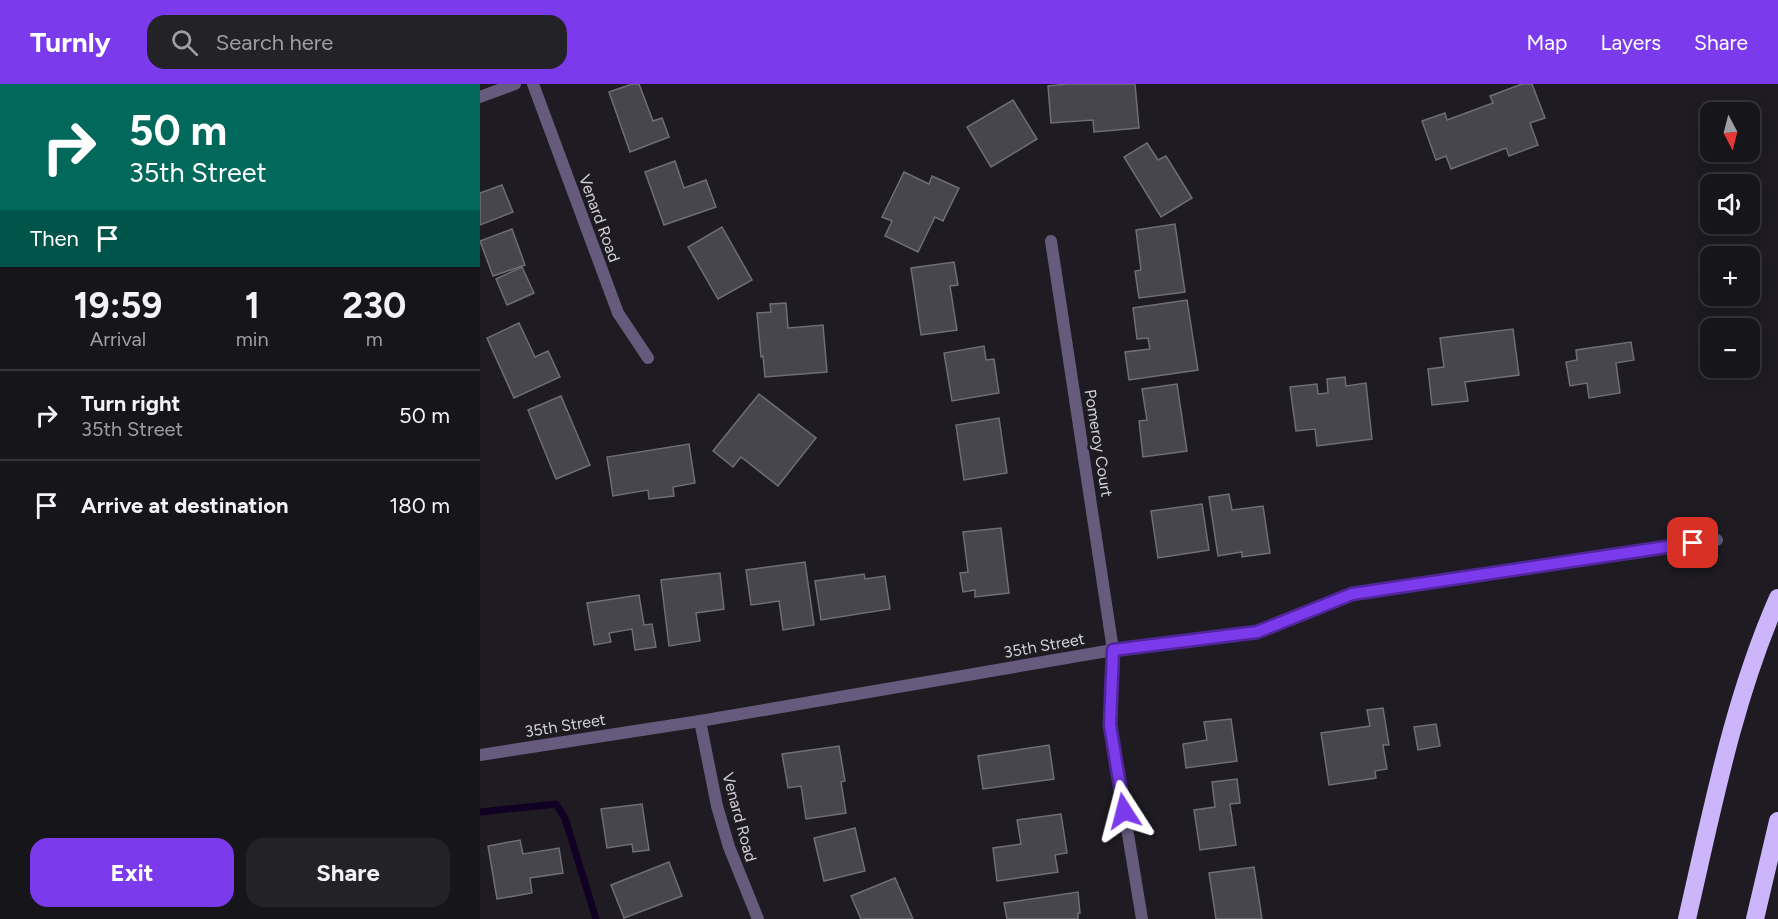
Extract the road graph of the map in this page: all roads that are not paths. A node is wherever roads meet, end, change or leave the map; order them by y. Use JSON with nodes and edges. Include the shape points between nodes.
{"nodes":[{"id":1,"x":515,"y":84,"type":"edge"},
{"id":2,"x":533,"y":84,"type":"edge"},
{"id":3,"x":480,"y":97,"type":"edge"},
{"id":4,"x":1051,"y":241,"type":"dead end"},
{"id":5,"x":648,"y":358,"type":"dead end"},
{"id":6,"x":1717,"y":540,"type":"dead end"},
{"id":7,"x":1778,"y":598,"type":"edge"},
{"id":8,"x":1113,"y":650,"type":"junction"},
{"id":9,"x":700,"y":721,"type":"junction"},
{"id":10,"x":480,"y":755,"type":"edge"},
{"id":11,"x":1778,"y":821,"type":"edge"},
{"id":12,"x":758,"y":919,"type":"edge"},
{"id":13,"x":1142,"y":919,"type":"edge"},
{"id":14,"x":1687,"y":919,"type":"edge"},
{"id":15,"x":1755,"y":919,"type":"edge"}],
"edges":[{"from":1,"to":3,"type":"street"},
{"from":2,"to":5,"type":"street","name":"Venard Road","via":[[618,313]]},
{"from":4,"to":8,"type":"street","name":"Pomeroy Court"},
{"from":6,"to":8,"type":"street","name":"35th Street","via":[[1352,594],[1257,632]]},
{"from":7,"to":14,"type":"highway","via":[[1746,682]]},
{"from":8,"to":9,"type":"street","name":"35th Street"},
{"from":8,"to":13,"type":"street","name":"Pomeroy Court","via":[[1110,725]]},
{"from":9,"to":10,"type":"street","name":"35th Street"},
{"from":9,"to":12,"type":"street","name":"Venard Road","via":[[729,847]]},
{"from":11,"to":15,"type":"highway"}]}
